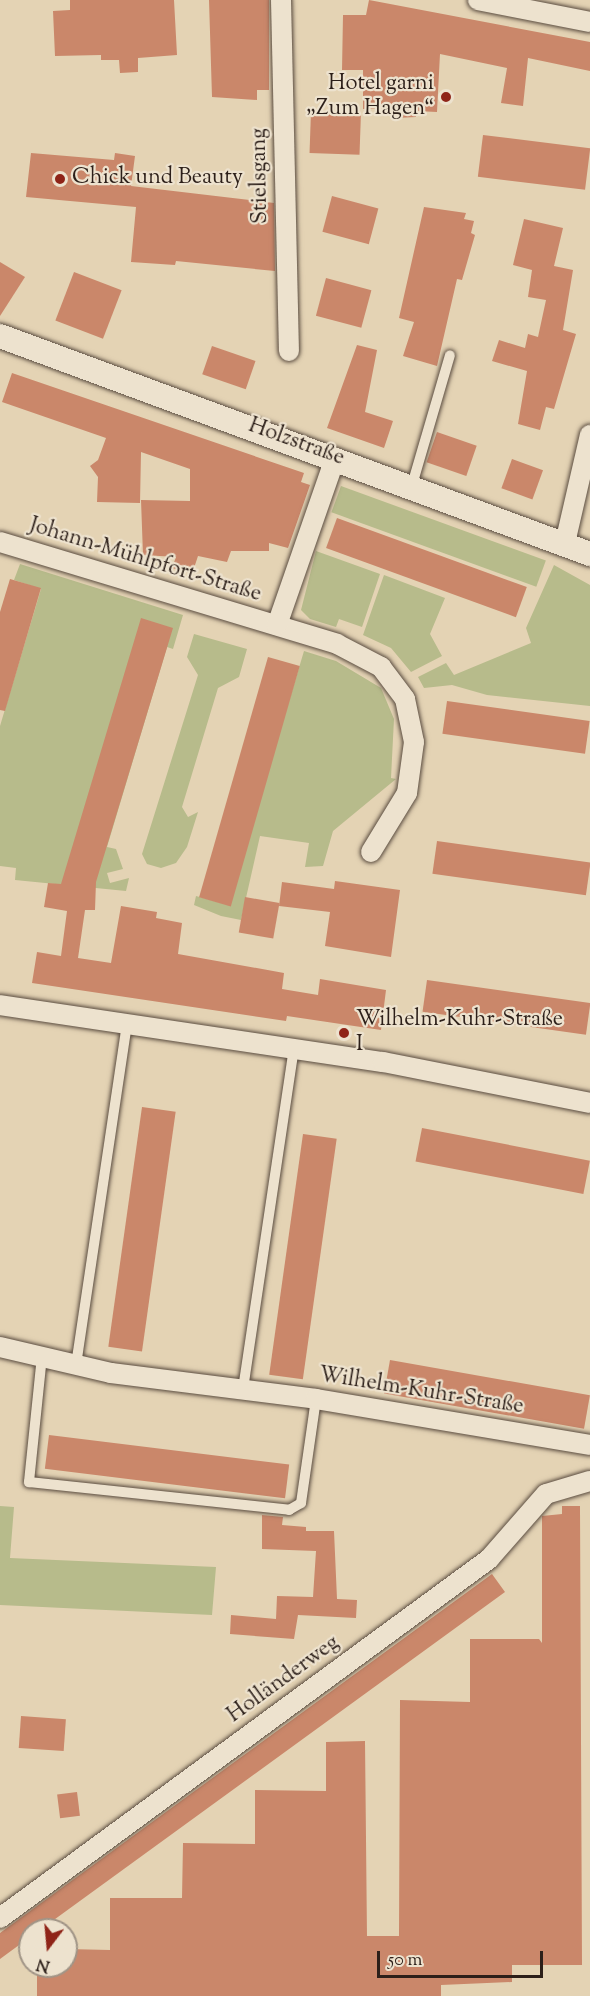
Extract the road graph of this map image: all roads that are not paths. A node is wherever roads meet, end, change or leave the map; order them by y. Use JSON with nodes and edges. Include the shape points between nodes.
{"nodes":[{"id":1,"x":281,"y":0,"type":"edge"},
{"id":2,"x":478,"y":0,"type":"edge"},
{"id":3,"x":590,"y":22,"type":"edge"},
{"id":4,"x":0,"y":336,"type":"edge"},
{"id":5,"x":290,"y":351,"type":"dead end"},
{"id":6,"x":450,"y":356,"type":"dead end"},
{"id":7,"x":590,"y":435,"type":"edge"},
{"id":8,"x":335,"y":458,"type":"junction"},
{"id":9,"x":412,"y":485,"type":"junction"},
{"id":10,"x":0,"y":542,"type":"edge"},
{"id":11,"x":565,"y":543,"type":"junction"},
{"id":12,"x":590,"y":554,"type":"edge"},
{"id":13,"x":277,"y":625,"type":"junction"},
{"id":14,"x":371,"y":852,"type":"dead end"},
{"id":15,"x":0,"y":1005,"type":"edge"},
{"id":16,"x":127,"y":1024,"type":"junction"},
{"id":17,"x":294,"y":1048,"type":"junction"},
{"id":18,"x":590,"y":1103,"type":"edge"},
{"id":19,"x":0,"y":1347,"type":"edge"},
{"id":20,"x":42,"y":1356,"type":"junction"},
{"id":21,"x":76,"y":1365,"type":"junction"},
{"id":22,"x":243,"y":1389,"type":"junction"},
{"id":23,"x":316,"y":1399,"type":"junction"},
{"id":24,"x":590,"y":1445,"type":"edge"},
{"id":25,"x":590,"y":1481,"type":"edge"},
{"id":26,"x":0,"y":1918,"type":"edge"}],
"edges":[{"from":1,"to":5,"type":"street","name":"Stielsgang"},
{"from":2,"to":3,"type":"street"},
{"from":4,"to":8,"type":"street","name":"Holzstraße"},
{"from":6,"to":9,"type":"lane"},
{"from":7,"to":11,"type":"street"},
{"from":8,"to":9,"type":"street","name":"Holzstraße"},
{"from":8,"to":13,"type":"street","name":"Johann-Mühlpfort-Straße"},
{"from":9,"to":11,"type":"street","name":"Holzstraße"},
{"from":10,"to":13,"type":"street","name":"Johann-Mühlpfort-Straße"},
{"from":11,"to":12,"type":"street","name":"Holzstraße"},
{"from":13,"to":14,"type":"street","name":"Johann-Mühlpfort-Straße","via":[[369,658],[390,676],[405,699],[414,742],[407,793]]},
{"from":15,"to":16,"type":"street"},
{"from":16,"to":17,"type":"street"},
{"from":16,"to":21,"type":"lane"},
{"from":17,"to":18,"type":"street"},
{"from":17,"to":22,"type":"lane"},
{"from":19,"to":20,"type":"street","name":"Wilhelm-Kuhr-Straße"},
{"from":20,"to":21,"type":"street","name":"Wilhelm-Kuhr-Straße"},
{"from":20,"to":23,"type":"lane","via":[[29,1482],[289,1510],[301,1503]]},
{"from":21,"to":22,"type":"street","name":"Wilhelm-Kuhr-Straße"},
{"from":22,"to":23,"type":"street","name":"Wilhelm-Kuhr-Straße"},
{"from":23,"to":24,"type":"street","name":"Wilhelm-Kuhr-Straße"},
{"from":25,"to":26,"type":"street","name":"Holländerweg","via":[[546,1494],[489,1559]]}]}
